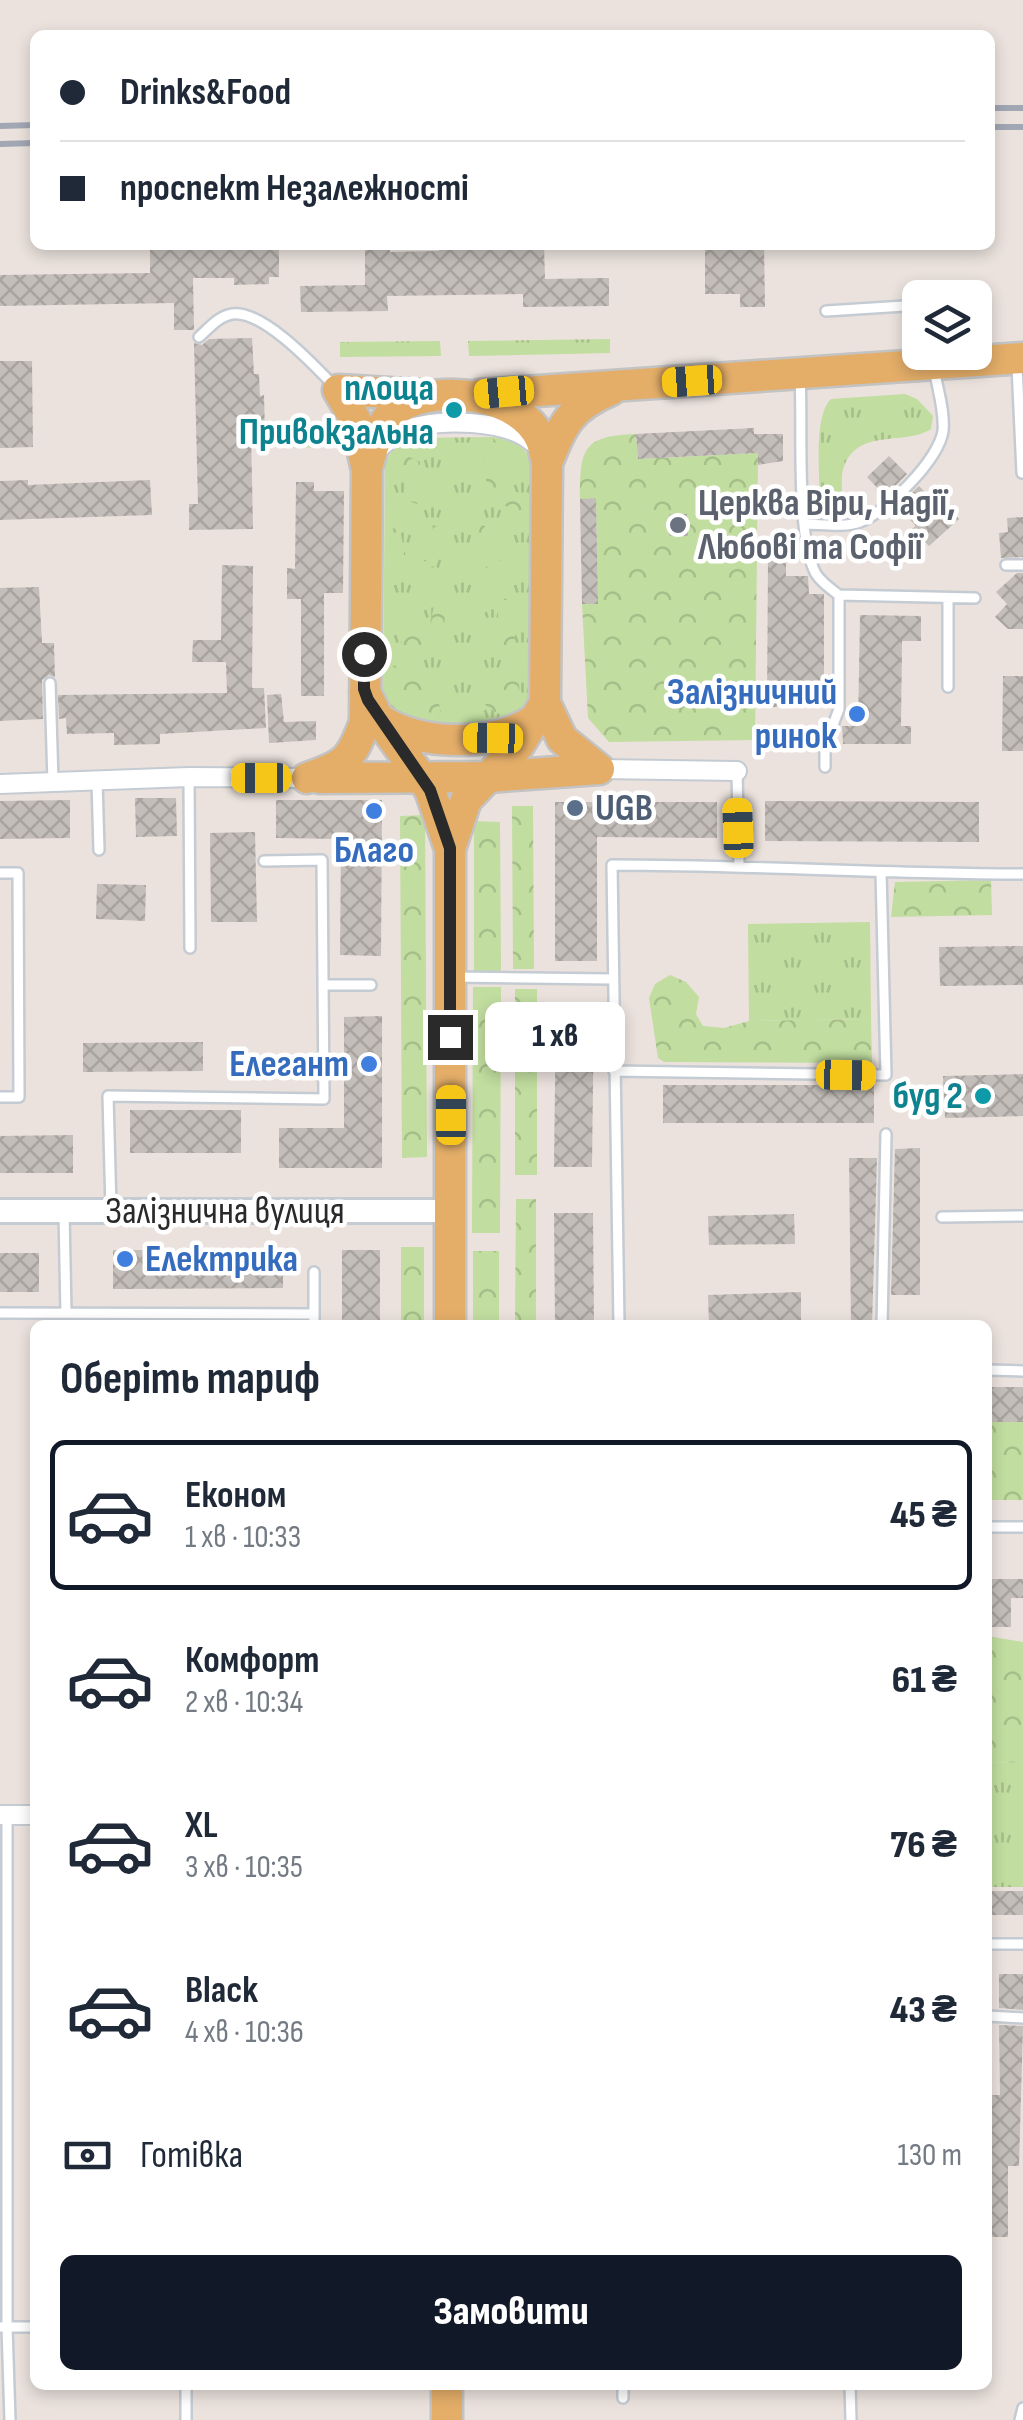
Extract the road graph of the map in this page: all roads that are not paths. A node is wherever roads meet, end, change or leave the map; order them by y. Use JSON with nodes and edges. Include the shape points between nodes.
{"nodes":[{"id":1,"x":902,"y":306,"type":"edge"},
{"id":2,"x":826,"y":310,"type":"dead end"},
{"id":3,"x":199,"y":337,"type":"dead end"},
{"id":4,"x":992,"y":357,"type":"edge"},
{"id":5,"x":1019,"y":358,"type":"edge"},
{"id":6,"x":902,"y":368,"type":"edge"},
{"id":7,"x":934,"y":370,"type":"edge"},
{"id":8,"x":800,"y":374,"type":"junction"},
{"id":9,"x":620,"y":386,"type":"junction"},
{"id":10,"x":338,"y":390,"type":"junction"},
{"id":11,"x":451,"y":396,"type":"junction"},
{"id":12,"x":546,"y":463,"type":"junction"},
{"id":13,"x":366,"y":468,"type":"junction"},
{"id":14,"x":1022,"y":473,"type":"edge"},
{"id":15,"x":804,"y":524,"type":"junction"},
{"id":16,"x":1006,"y":565,"type":"dead end"},
{"id":17,"x":1023,"y":565,"type":"edge"},
{"id":18,"x":839,"y":595,"type":"junction"},
{"id":19,"x":948,"y":598,"type":"junction"},
{"id":20,"x":975,"y":598,"type":"dead end"},
{"id":21,"x":50,"y":683,"type":"dead end"},
{"id":22,"x":948,"y":686,"type":"dead end"},
{"id":23,"x":364,"y":689,"type":"junction"},
{"id":24,"x":540,"y":711,"type":"junction"},
{"id":25,"x":382,"y":723,"type":"junction"},
{"id":26,"x":825,"y":767,"type":"dead end"},
{"id":27,"x":599,"y":769,"type":"junction"},
{"id":28,"x":737,"y":771,"type":"joint"},
{"id":29,"x":188,"y":777,"type":"junction"},
{"id":30,"x":487,"y":777,"type":"junction"},
{"id":31,"x":307,"y":778,"type":"junction"},
{"id":32,"x":422,"y":778,"type":"junction"},
{"id":33,"x":96,"y":780,"type":"junction"},
{"id":34,"x":53,"y":782,"type":"junction"},
{"id":35,"x":0,"y":784,"type":"edge"},
{"id":36,"x":450,"y":848,"type":"junction"},
{"id":37,"x":99,"y":850,"type":"dead end"},
{"id":38,"x":264,"y":861,"type":"dead end"},
{"id":39,"x":739,"y":865,"type":"junction"},
{"id":40,"x":881,"y":872,"type":"junction"},
{"id":41,"x":0,"y":873,"type":"edge"},
{"id":42,"x":1023,"y":874,"type":"edge"},
{"id":43,"x":190,"y":948,"type":"dead end"},
{"id":44,"x":450,"y":977,"type":"junction"},
{"id":45,"x":611,"y":979,"type":"junction"},
{"id":46,"x":324,"y":985,"type":"junction"},
{"id":47,"x":371,"y":985,"type":"dead end"},
{"id":48,"x":614,"y":1071,"type":"junction"},
{"id":49,"x":0,"y":1097,"type":"edge"},
{"id":50,"x":886,"y":1134,"type":"dead end"},
{"id":51,"x":64,"y":1210,"type":"junction"},
{"id":52,"x":111,"y":1210,"type":"junction"},
{"id":53,"x":0,"y":1211,"type":"edge"},
{"id":54,"x":451,"y":1211,"type":"junction"},
{"id":55,"x":1023,"y":1216,"type":"edge"},
{"id":56,"x":942,"y":1217,"type":"dead end"},
{"id":57,"x":314,"y":1272,"type":"dead end"},
{"id":58,"x":0,"y":1313,"type":"edge"},
{"id":59,"x":66,"y":1313,"type":"junction"},
{"id":60,"x":314,"y":1320,"type":"edge"},
{"id":61,"x":450,"y":1320,"type":"edge"},
{"id":62,"x":619,"y":1320,"type":"edge"},
{"id":63,"x":882,"y":1320,"type":"edge"},
{"id":64,"x":992,"y":1370,"type":"edge"},
{"id":65,"x":1023,"y":1370,"type":"edge"},
{"id":66,"x":992,"y":1527,"type":"edge"},
{"id":67,"x":1023,"y":1527,"type":"edge"},
{"id":68,"x":4,"y":1815,"type":"edge"},
{"id":69,"x":30,"y":1815,"type":"edge"},
{"id":70,"x":3,"y":1926,"type":"edge"},
{"id":71,"x":992,"y":1944,"type":"edge"},
{"id":72,"x":1023,"y":1944,"type":"edge"},
{"id":73,"x":992,"y":2016,"type":"edge"},
{"id":74,"x":1023,"y":2018,"type":"edge"},
{"id":75,"x":4,"y":2327,"type":"edge"},
{"id":76,"x":30,"y":2327,"type":"edge"},
{"id":77,"x":186,"y":2390,"type":"edge"},
{"id":78,"x":447,"y":2390,"type":"edge"},
{"id":79,"x":623,"y":2390,"type":"edge"},
{"id":80,"x":850,"y":2390,"type":"edge"},
{"id":81,"x":623,"y":2398,"type":"dead end"},
{"id":82,"x":1023,"y":2408,"type":"edge"},
{"id":83,"x":10,"y":2420,"type":"edge"},
{"id":84,"x":186,"y":2420,"type":"edge"},
{"id":85,"x":447,"y":2420,"type":"edge"},
{"id":86,"x":851,"y":2420,"type":"edge"},
{"id":87,"x":1020,"y":2420,"type":"edge"}],
"edges":[{"from":1,"to":2,"type":"lane"},
{"from":3,"to":10,"type":"lane","via":[[226,315],[250,314]]},
{"from":4,"to":5,"type":"main road"},
{"from":5,"to":14,"type":"lane"},
{"from":6,"to":8,"type":"main road"},
{"from":7,"to":15,"type":"lane","via":[[943,422],[930,461],[862,522]]},
{"from":8,"to":9,"type":"main road"},
{"from":8,"to":15,"type":"lane"},
{"from":9,"to":11,"type":"main road"},
{"from":9,"to":12,"type":"main road","via":[[576,408]]},
{"from":10,"to":11,"type":"main road"},
{"from":10,"to":13,"type":"main road","via":[[362,437]]},
{"from":11,"to":12,"type":"main road","via":[[500,405],[524,419],[541,438]]},
{"from":11,"to":13,"type":"main road","via":[[400,408],[376,436]]},
{"from":12,"to":13,"type":"street","via":[[532,441],[509,428],[429,424],[387,440]]},
{"from":12,"to":24,"type":"main road"},
{"from":13,"to":23,"type":"main road"},
{"from":15,"to":18,"type":"lane","via":[[816,572]]},
{"from":16,"to":17,"type":"lane"},
{"from":18,"to":19,"type":"lane"},
{"from":18,"to":26,"type":"lane","via":[[838,708]]},
{"from":19,"to":20,"type":"lane"},
{"from":19,"to":22,"type":"lane"},
{"from":21,"to":34,"type":"lane"},
{"from":23,"to":25,"type":"main road"},
{"from":23,"to":31,"type":"main road","via":[[364,722],[354,750],[345,762]]},
{"from":24,"to":25,"type":"main road","via":[[493,738],[420,737]]},
{"from":24,"to":27,"type":"main road"},
{"from":24,"to":30,"type":"main road"},
{"from":25,"to":32,"type":"main road"},
{"from":27,"to":28,"type":"street"},
{"from":27,"to":30,"type":"main road"},
{"from":28,"to":39,"type":"lane"},
{"from":29,"to":31,"type":"street"},
{"from":29,"to":33,"type":"street"},
{"from":29,"to":43,"type":"lane"},
{"from":30,"to":32,"type":"main road"},
{"from":30,"to":36,"type":"main road","via":[[466,800]]},
{"from":31,"to":32,"type":"main road"},
{"from":32,"to":36,"type":"main road"},
{"from":33,"to":34,"type":"street"},
{"from":33,"to":37,"type":"lane"},
{"from":34,"to":35,"type":"street"},
{"from":36,"to":44,"type":"main road"},
{"from":38,"to":46,"type":"lane","via":[[322,860]]},
{"from":39,"to":40,"type":"lane"},
{"from":39,"to":45,"type":"lane","via":[[612,865]]},
{"from":40,"to":42,"type":"lane"},
{"from":40,"to":48,"type":"lane","via":[[886,1076]]},
{"from":41,"to":49,"type":"lane","via":[[18,873],[20,1097]]},
{"from":44,"to":45,"type":"lane"},
{"from":44,"to":54,"type":"main road"},
{"from":45,"to":48,"type":"lane"},
{"from":46,"to":47,"type":"lane"},
{"from":46,"to":52,"type":"lane","via":[[324,1098],[108,1096]]},
{"from":48,"to":62,"type":"lane"},
{"from":50,"to":63,"type":"lane"},
{"from":51,"to":52,"type":"street","name":"Залізнична вулиця"},
{"from":51,"to":53,"type":"street","name":"Залізнична вулиця"},
{"from":51,"to":59,"type":"lane"},
{"from":52,"to":54,"type":"street","name":"Залізнична вулиця"},
{"from":54,"to":61,"type":"main road"},
{"from":55,"to":56,"type":"lane"},
{"from":57,"to":60,"type":"lane"},
{"from":58,"to":59,"type":"lane"},
{"from":59,"to":60,"type":"lane"},
{"from":64,"to":65,"type":"lane"},
{"from":66,"to":67,"type":"lane"},
{"from":68,"to":69,"type":"street"},
{"from":68,"to":70,"type":"lane"},
{"from":70,"to":75,"type":"lane"},
{"from":71,"to":72,"type":"lane"},
{"from":73,"to":74,"type":"lane"},
{"from":75,"to":76,"type":"lane"},
{"from":75,"to":83,"type":"lane"},
{"from":77,"to":84,"type":"lane"},
{"from":78,"to":85,"type":"main road"},
{"from":79,"to":81,"type":"lane"},
{"from":80,"to":86,"type":"lane"},
{"from":82,"to":87,"type":"lane"}]}
